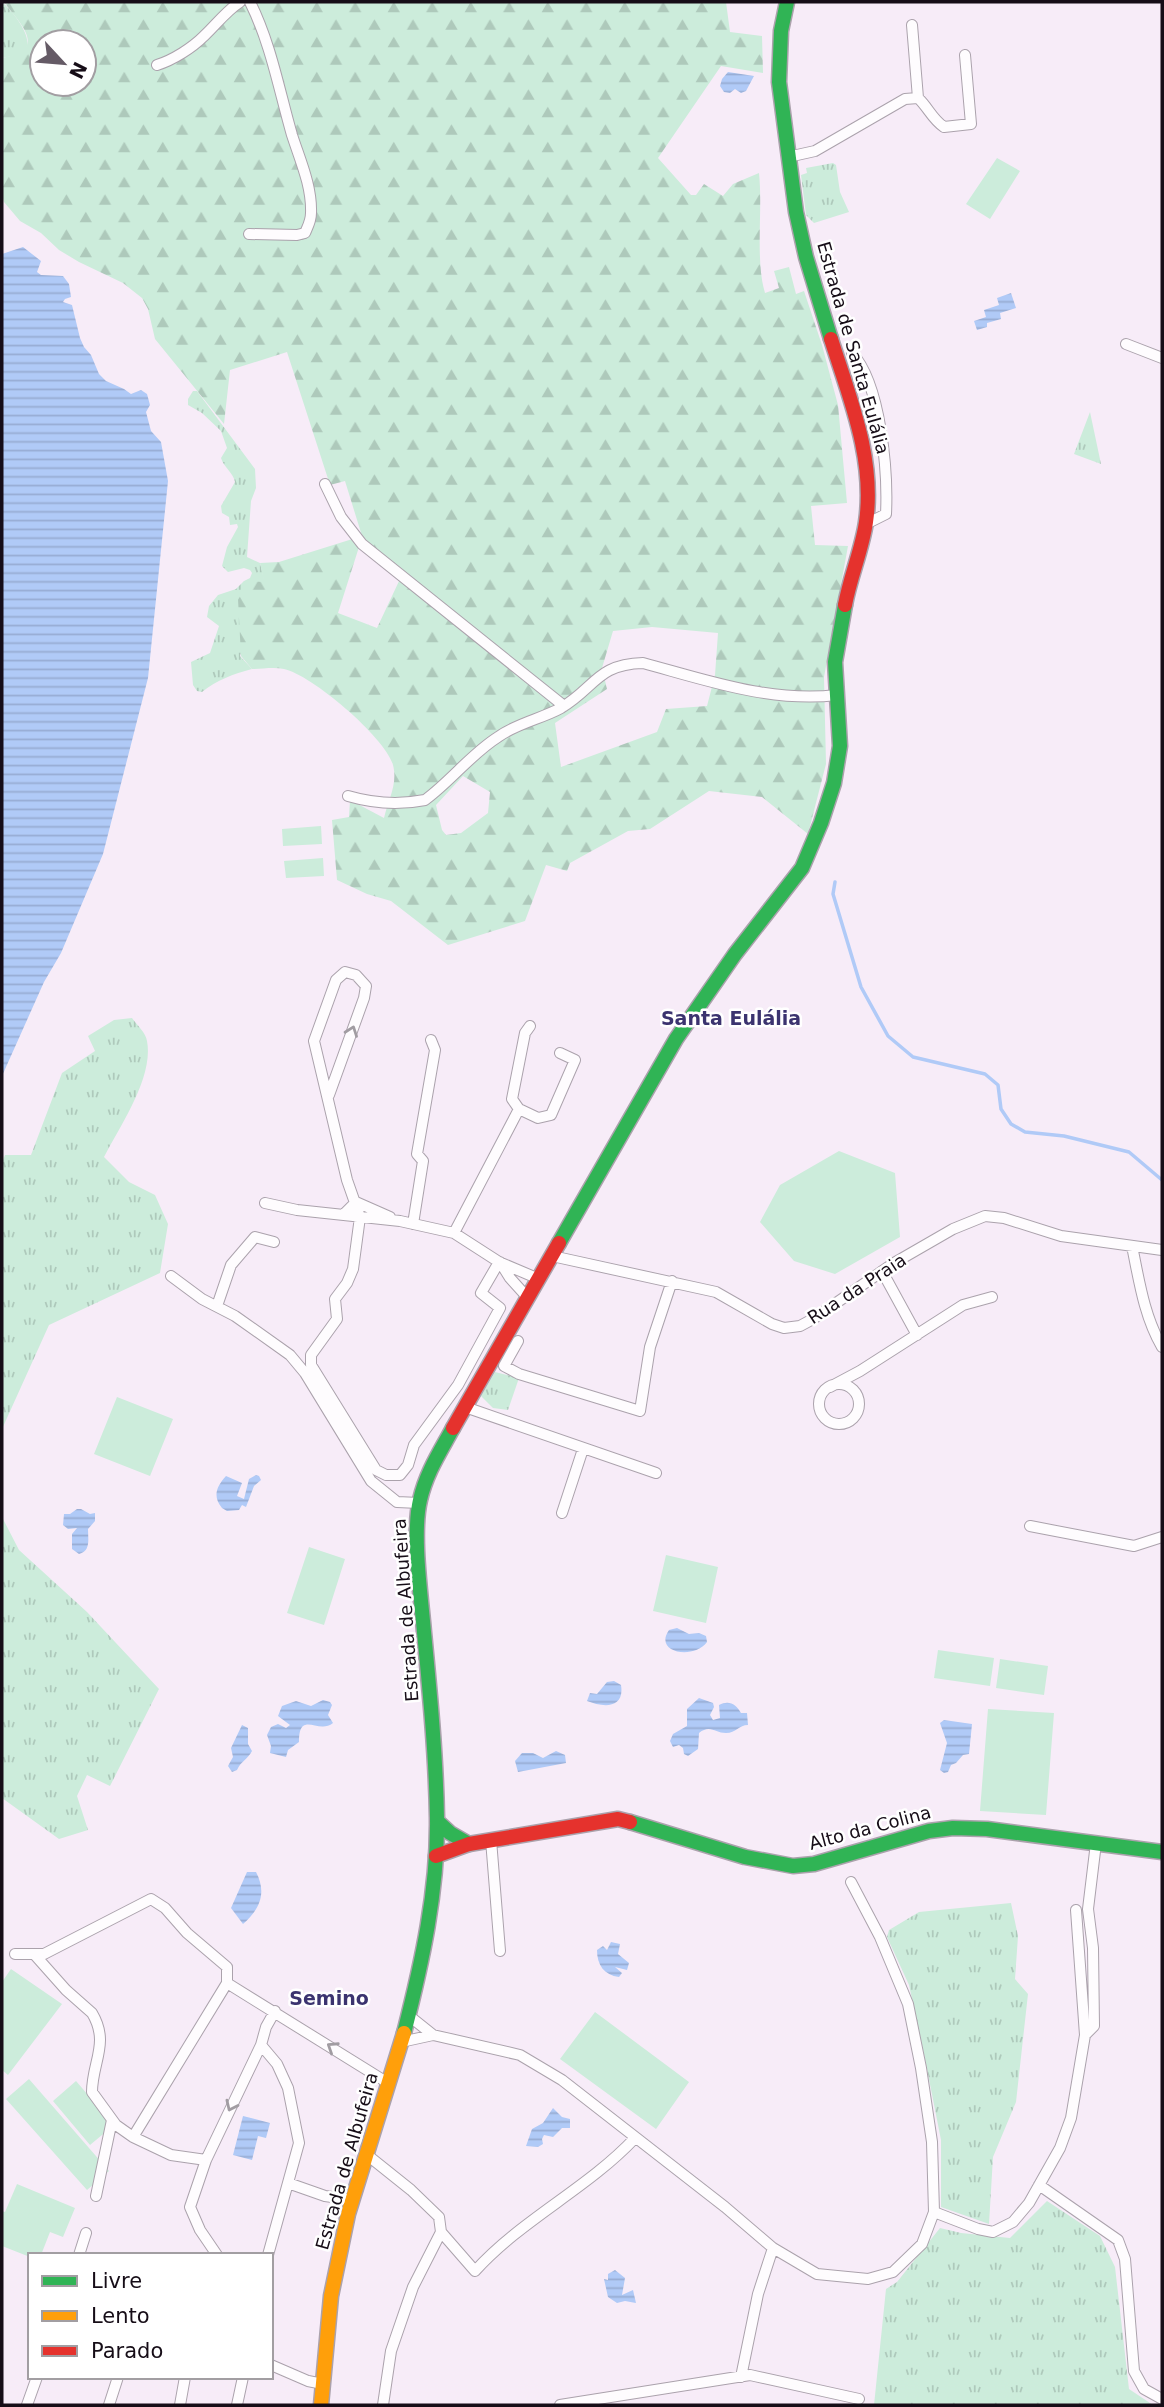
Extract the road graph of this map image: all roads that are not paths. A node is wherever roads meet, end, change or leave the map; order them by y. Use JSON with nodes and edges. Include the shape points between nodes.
{"nodes":[{"id":1,"x":240,"y":2,"type":"edge"},
{"id":2,"x":250,"y":2,"type":"edge"},
{"id":3,"x":787,"y":2,"type":"edge"},
{"id":4,"x":912,"y":25,"type":"dead end"},
{"id":5,"x":965,"y":55,"type":"dead end"},
{"id":6,"x":157,"y":65,"type":"dead end"},
{"id":7,"x":918,"y":97,"type":"junction"},
{"id":8,"x":788,"y":157,"type":"junction"},
{"id":9,"x":249,"y":234,"type":"dead end"},
{"id":10,"x":1126,"y":344,"type":"dead end"},
{"id":11,"x":852,"y":353,"type":"dead end"},
{"id":12,"x":1162,"y":358,"type":"edge"},
{"id":13,"x":325,"y":484,"type":"dead end"},
{"id":14,"x":866,"y":524,"type":"junction"},
{"id":15,"x":837,"y":695,"type":"junction"},
{"id":16,"x":564,"y":706,"type":"junction"},
{"id":17,"x":840,"y":746,"type":"joint"},
{"id":18,"x":348,"y":796,"type":"dead end"},
{"id":19,"x":530,"y":1026,"type":"dead end"},
{"id":20,"x":431,"y":1040,"type":"dead end"},
{"id":21,"x":560,"y":1053,"type":"dead end"},
{"id":22,"x":329,"y":1096,"type":"junction"},
{"id":23,"x":519,"y":1109,"type":"junction"},
{"id":24,"x":356,"y":1202,"type":"junction"},
{"id":25,"x":265,"y":1203,"type":"dead end"},
{"id":26,"x":343,"y":1215,"type":"junction"},
{"id":27,"x":360,"y":1217,"type":"junction"},
{"id":28,"x":400,"y":1221,"type":"junction"},
{"id":29,"x":413,"y":1224,"type":"junction"},
{"id":30,"x":454,"y":1233,"type":"junction"},
{"id":31,"x":274,"y":1242,"type":"dead end"},
{"id":32,"x":1132,"y":1246,"type":"junction"},
{"id":33,"x":1162,"y":1250,"type":"edge"},
{"id":34,"x":552,"y":1256,"type":"junction"},
{"id":35,"x":499,"y":1262,"type":"junction"},
{"id":36,"x":882,"y":1271,"type":"junction"},
{"id":37,"x":171,"y":1276,"type":"dead end"},
{"id":38,"x":539,"y":1279,"type":"junction"},
{"id":39,"x":672,"y":1281,"type":"junction"},
{"id":40,"x":992,"y":1297,"type":"dead end"},
{"id":41,"x":528,"y":1298,"type":"junction"},
{"id":42,"x":217,"y":1306,"type":"junction"},
{"id":43,"x":916,"y":1335,"type":"junction"},
{"id":44,"x":518,"y":1342,"type":"dead end"},
{"id":45,"x":1162,"y":1347,"type":"edge"},
{"id":46,"x":860,"y":1371,"type":"junction"},
{"id":47,"x":830,"y":1387,"type":"junction"},
{"id":48,"x":855,"y":1392,"type":"junction"},
{"id":49,"x":465,"y":1407,"type":"junction"},
{"id":50,"x":583,"y":1449,"type":"junction"},
{"id":51,"x":656,"y":1473,"type":"dead end"},
{"id":52,"x":419,"y":1503,"type":"junction"},
{"id":53,"x":562,"y":1513,"type":"dead end"},
{"id":54,"x":1030,"y":1527,"type":"dead end"},
{"id":55,"x":1162,"y":1537,"type":"edge"},
{"id":56,"x":437,"y":1821,"type":"junction"},
{"id":57,"x":491,"y":1840,"type":"junction"},
{"id":58,"x":1096,"y":1843,"type":"junction"},
{"id":59,"x":469,"y":1844,"type":"junction"},
{"id":60,"x":1162,"y":1852,"type":"edge"},
{"id":61,"x":436,"y":1856,"type":"junction"},
{"id":62,"x":850,"y":1882,"type":"dead end"},
{"id":63,"x":1076,"y":1910,"type":"dead end"},
{"id":64,"x":500,"y":1951,"type":"dead end"},
{"id":65,"x":15,"y":1954,"type":"dead end"},
{"id":66,"x":34,"y":1954,"type":"junction"},
{"id":67,"x":227,"y":1983,"type":"junction"},
{"id":68,"x":275,"y":2011,"type":"junction"},
{"id":69,"x":408,"y":2015,"type":"junction"},
{"id":70,"x":433,"y":2035,"type":"junction"},
{"id":71,"x":1085,"y":2035,"type":"junction"},
{"id":72,"x":401,"y":2042,"type":"junction"},
{"id":73,"x":261,"y":2045,"type":"junction"},
{"id":74,"x":388,"y":2083,"type":"junction"},
{"id":75,"x":112,"y":2120,"type":"junction"},
{"id":76,"x":133,"y":2137,"type":"junction"},
{"id":77,"x":635,"y":2138,"type":"junction"},
{"id":78,"x":366,"y":2154,"type":"junction"},
{"id":79,"x":206,"y":2160,"type":"junction"},
{"id":80,"x":288,"y":2183,"type":"junction"},
{"id":81,"x":1039,"y":2185,"type":"junction"},
{"id":82,"x":96,"y":2196,"type":"dead end"},
{"id":83,"x":352,"y":2200,"type":"junction"},
{"id":84,"x":934,"y":2212,"type":"junction"},
{"id":85,"x":440,"y":2232,"type":"junction"},
{"id":86,"x":86,"y":2233,"type":"dead end"},
{"id":87,"x":773,"y":2248,"type":"junction"},
{"id":88,"x":80,"y":2253,"type":"edge"},
{"id":89,"x":215,"y":2253,"type":"edge"},
{"id":90,"x":269,"y":2253,"type":"edge"},
{"id":91,"x":273,"y":2366,"type":"edge"},
{"id":92,"x":741,"y":2377,"type":"junction"},
{"id":93,"x":36,"y":2379,"type":"edge"},
{"id":94,"x":117,"y":2379,"type":"edge"},
{"id":95,"x":185,"y":2379,"type":"edge"},
{"id":96,"x":243,"y":2379,"type":"edge"},
{"id":97,"x":323,"y":2384,"type":"junction"},
{"id":98,"x":859,"y":2399,"type":"dead end"},
{"id":99,"x":1162,"y":2399,"type":"edge"},
{"id":100,"x":27,"y":2405,"type":"edge"},
{"id":101,"x":109,"y":2405,"type":"edge"},
{"id":102,"x":180,"y":2405,"type":"edge"},
{"id":103,"x":237,"y":2405,"type":"edge"},
{"id":104,"x":321,"y":2405,"type":"edge"},
{"id":105,"x":383,"y":2405,"type":"edge"},
{"id":106,"x":560,"y":2405,"type":"edge"}],
"edges":[{"from":1,"to":6,"type":"street","via":[[202,38]]},
{"from":2,"to":9,"type":"street","via":[[279,83],[311,210],[305,233]]},
{"from":3,"to":8,"type":"street","name":"Estrada de Santa Eulália","via":[[779,58]]},
{"from":4,"to":7,"type":"street"},
{"from":5,"to":7,"type":"street","via":[[971,124],[944,127]]},
{"from":7,"to":8,"type":"street","via":[[905,99],[816,151]]},
{"from":8,"to":14,"type":"street","name":"Estrada de Santa Eulália","via":[[806,257],[865,456],[869,485]]},
{"from":10,"to":12,"type":"street"},
{"from":11,"to":14,"type":"street","via":[[861,363],[875,406],[888,482],[886,514]]},
{"from":13,"to":16,"type":"street","via":[[341,517],[362,544]]},
{"from":14,"to":15,"type":"street","name":"Estrada de Santa Eulália","via":[[840,628]]},
{"from":15,"to":16,"type":"street","via":[[807,699],[771,695],[643,663],[625,664],[601,674]]},
{"from":15,"to":17,"type":"street","name":"Estrada de Santa Eulália"},
{"from":16,"to":18,"type":"street","via":[[496,738],[425,800],[411,803]]},
{"from":17,"to":34,"type":"street","name":"Estrada de Albufeira","via":[[825,812],[802,868],[676,1039]]},
{"from":19,"to":23,"type":"street","via":[[512,1099]]},
{"from":20,"to":29,"type":"street","via":[[435,1050],[417,1154],[423,1161]]},
{"from":21,"to":23,"type":"street","via":[[575,1060],[551,1115],[538,1118]]},
{"from":22,"to":22,"type":"street","one_way":true,"via":[[366,986],[356,975],[345,972],[336,980],[314,1041]]},
{"from":22,"to":24,"type":"street"},
{"from":23,"to":30,"type":"street"},
{"from":24,"to":26,"type":"street"},
{"from":24,"to":27,"type":"street"},
{"from":24,"to":28,"type":"street"},
{"from":25,"to":26,"type":"street"},
{"from":26,"to":27,"type":"street"},
{"from":27,"to":28,"type":"street"},
{"from":27,"to":35,"type":"street","via":[[353,1269],[335,1299],[337,1319],[311,1355],[311,1365],[368,1460],[386,1475],[400,1475],[408,1465],[414,1445],[458,1385],[500,1308],[481,1293]]},
{"from":28,"to":29,"type":"street"},
{"from":29,"to":30,"type":"street"},
{"from":30,"to":35,"type":"street"},
{"from":31,"to":42,"type":"street","via":[[255,1237],[231,1265]]},
{"from":32,"to":33,"type":"street","name":"Rua da Praia"},
{"from":32,"to":36,"type":"street","name":"Rua da Praia","via":[[1061,1236],[985,1216],[953,1229]]},
{"from":32,"to":45,"type":"street","via":[[1153,1331]]},
{"from":34,"to":38,"type":"street","name":"Estrada de Albufeira"},
{"from":34,"to":39,"type":"street","name":"Rua da Praia"},
{"from":35,"to":38,"type":"street"},
{"from":35,"to":41,"type":"street"},
{"from":36,"to":39,"type":"street","name":"Rua da Praia","via":[[813,1319],[784,1328],[716,1292]]},
{"from":36,"to":43,"type":"street"},
{"from":37,"to":42,"type":"street"},
{"from":38,"to":41,"type":"street","name":"Estrada de Albufeira"},
{"from":39,"to":44,"type":"street","via":[[650,1347],[640,1411],[504,1366]]},
{"from":40,"to":43,"type":"street","via":[[963,1305]]},
{"from":41,"to":49,"type":"street","name":"Estrada de Albufeira"},
{"from":42,"to":52,"type":"street","via":[[290,1355],[371,1481],[397,1502]]},
{"from":43,"to":46,"type":"street"},
{"from":46,"to":47,"type":"street"},
{"from":46,"to":48,"type":"street"},
{"from":47,"to":48,"type":"street","via":[[843,1385]]},
{"from":47,"to":48,"type":"street","via":[[822,1395],[820,1409],[825,1418],[838,1424],[857,1413]]},
{"from":49,"to":50,"type":"street"},
{"from":49,"to":52,"type":"street","name":"Estrada de Albufeira","via":[[426,1476]]},
{"from":50,"to":51,"type":"street"},
{"from":50,"to":53,"type":"street"},
{"from":52,"to":56,"type":"street","name":"Estrada de Albufeira","via":[[420,1590]]},
{"from":54,"to":55,"type":"street","via":[[1134,1546]]},
{"from":56,"to":59,"type":"street"},
{"from":56,"to":61,"type":"street","name":"Estrada de Albufeira"},
{"from":57,"to":58,"type":"street","name":"Alto da Colina","via":[[618,1819],[793,1866],[953,1828]]},
{"from":57,"to":59,"type":"street","name":"Alto da Colina"},
{"from":57,"to":64,"type":"street"},
{"from":58,"to":60,"type":"street","name":"Alto da Colina"},
{"from":58,"to":71,"type":"street","via":[[1088,1909],[1094,2026]]},
{"from":59,"to":61,"type":"street","name":"Alto da Colina"},
{"from":61,"to":69,"type":"street","name":"Estrada de Albufeira","via":[[427,1932]]},
{"from":62,"to":84,"type":"street","via":[[908,2004],[932,2142]]},
{"from":63,"to":71,"type":"street"},
{"from":65,"to":66,"type":"street"},
{"from":66,"to":67,"type":"street","via":[[44,1954],[151,1899],[227,1968]]},
{"from":66,"to":75,"type":"street","via":[[96,2020],[101,2039],[92,2092]]},
{"from":67,"to":68,"type":"street"},
{"from":67,"to":76,"type":"street"},
{"from":68,"to":73,"type":"street"},
{"from":74,"to":68,"type":"street","one_way":true},
{"from":69,"to":70,"type":"street"},
{"from":69,"to":72,"type":"street","name":"Estrada de Albufeira"},
{"from":70,"to":72,"type":"street"},
{"from":70,"to":77,"type":"street","via":[[520,2055],[562,2080]]},
{"from":71,"to":81,"type":"street","via":[[1071,2118]]},
{"from":72,"to":74,"type":"street","name":"Estrada de Albufeira"},
{"from":73,"to":79,"type":"street","one_way":true},
{"from":73,"to":80,"type":"street","via":[[288,2088],[297,2132],[299,2143]]},
{"from":74,"to":78,"type":"street","name":"Estrada de Albufeira"},
{"from":75,"to":76,"type":"street"},
{"from":75,"to":82,"type":"street"},
{"from":76,"to":79,"type":"street","via":[[171,2155]]},
{"from":77,"to":85,"type":"street","via":[[616,2158],[496,2248],[475,2272]]},
{"from":77,"to":87,"type":"street"},
{"from":78,"to":83,"type":"street","name":"Estrada de Albufeira"},
{"from":78,"to":85,"type":"street","via":[[439,2217]]},
{"from":79,"to":89,"type":"street","via":[[190,2207]]},
{"from":80,"to":83,"type":"street"},
{"from":80,"to":90,"type":"street"},
{"from":81,"to":84,"type":"street","via":[[1013,2222],[993,2232]]},
{"from":81,"to":99,"type":"street","via":[[1118,2240],[1125,2259],[1134,2371],[1144,2389]]},
{"from":83,"to":97,"type":"street","name":"Estrada de Albufeira","via":[[331,2296]]},
{"from":84,"to":87,"type":"street","via":[[922,2244],[893,2272],[868,2279],[817,2274]]},
{"from":85,"to":105,"type":"street","via":[[413,2287],[391,2351]]},
{"from":86,"to":88,"type":"street"},
{"from":87,"to":92,"type":"street"},
{"from":91,"to":97,"type":"street"},
{"from":92,"to":98,"type":"street","via":[[750,2375]]},
{"from":92,"to":106,"type":"street"},
{"from":93,"to":100,"type":"street"},
{"from":94,"to":101,"type":"street"},
{"from":95,"to":102,"type":"street"},
{"from":96,"to":103,"type":"street"},
{"from":97,"to":104,"type":"street","name":"Estrada de Albufeira"}]}
